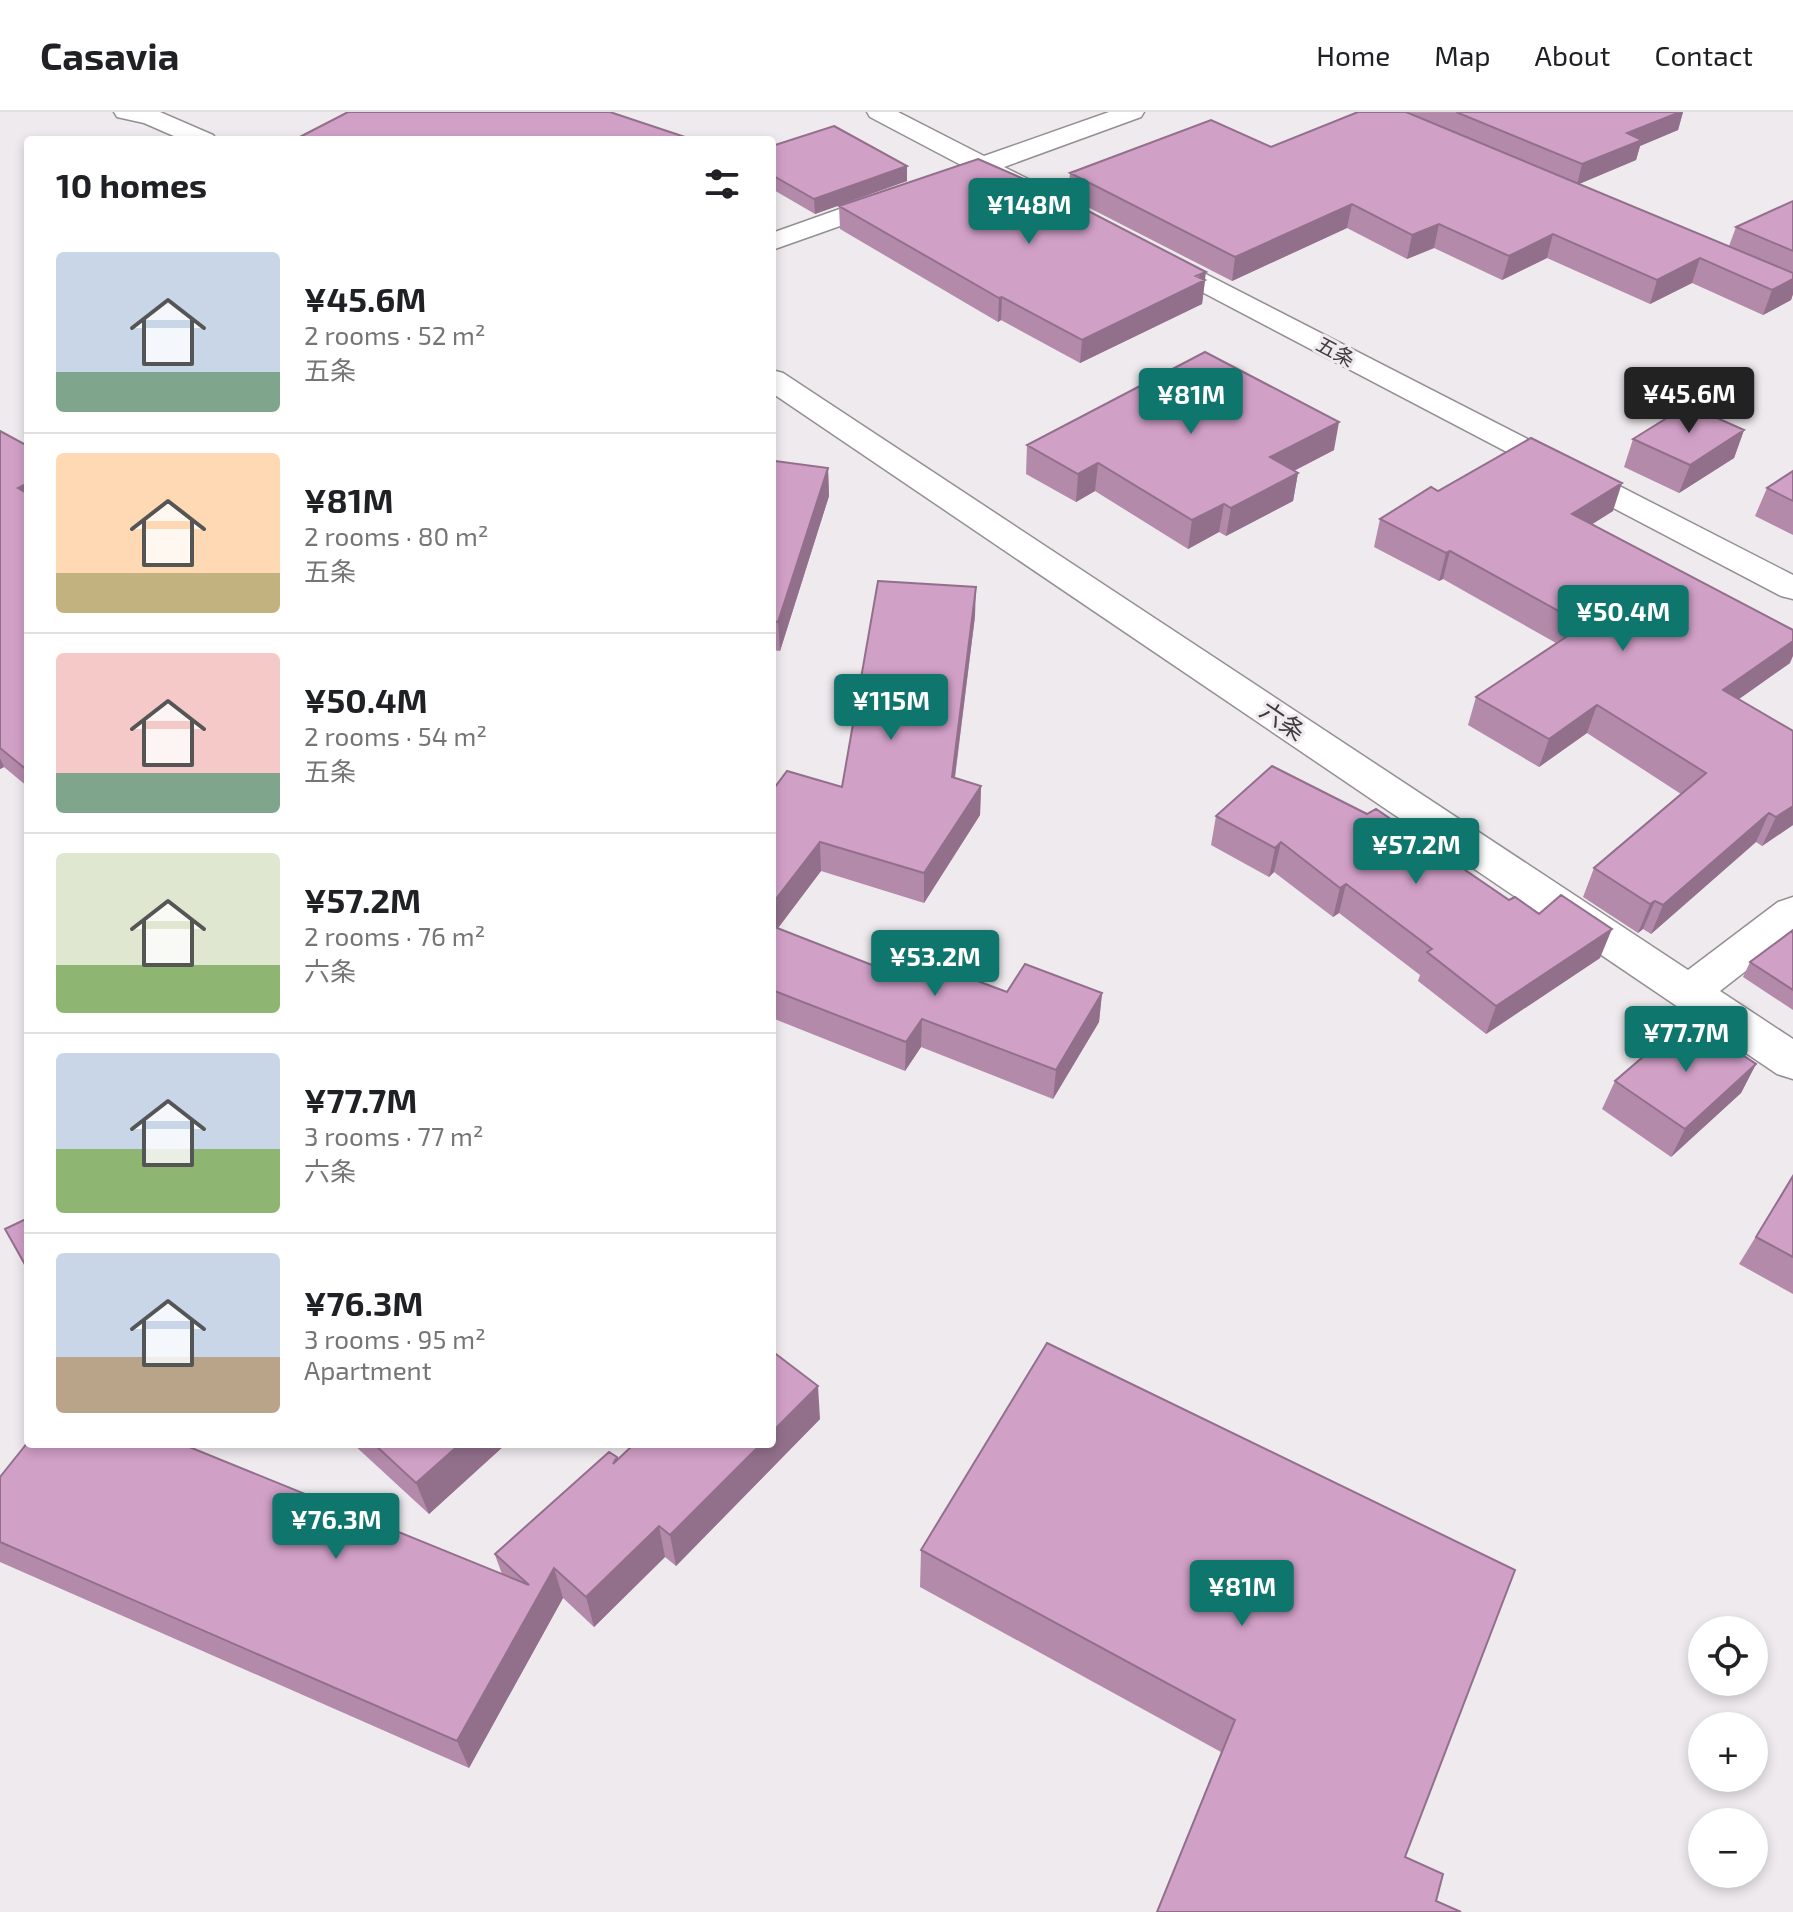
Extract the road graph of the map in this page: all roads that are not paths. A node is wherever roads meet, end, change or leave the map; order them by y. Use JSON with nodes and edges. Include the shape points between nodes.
{"nodes":[{"id":1,"x":126,"y":112,"type":"edge"},
{"id":2,"x":879,"y":112,"type":"edge"},
{"id":3,"x":1132,"y":112,"type":"edge"},
{"id":4,"x":195,"y":136,"type":"edge"},
{"id":5,"x":982,"y":166,"type":"junction"},
{"id":6,"x":1052,"y":202,"type":"edge"},
{"id":7,"x":1122,"y":239,"type":"edge"},
{"id":8,"x":776,"y":241,"type":"edge"},
{"id":9,"x":776,"y":382,"type":"edge"},
{"id":10,"x":1793,"y":589,"type":"edge"},
{"id":11,"x":1793,"y":912,"type":"edge"},
{"id":12,"x":1689,"y":992,"type":"junction"},
{"id":13,"x":1793,"y":1062,"type":"edge"}],
"edges":[{"from":1,"to":4,"type":"street"},
{"from":2,"to":5,"type":"street"},
{"from":3,"to":5,"type":"street"},
{"from":5,"to":6,"type":"street"},
{"from":5,"to":8,"type":"street"},
{"from":7,"to":10,"type":"street","name":"五条"},
{"from":9,"to":12,"type":"street","name":"六条"},
{"from":11,"to":12,"type":"street"},
{"from":12,"to":13,"type":"street","name":"六条"}]}
